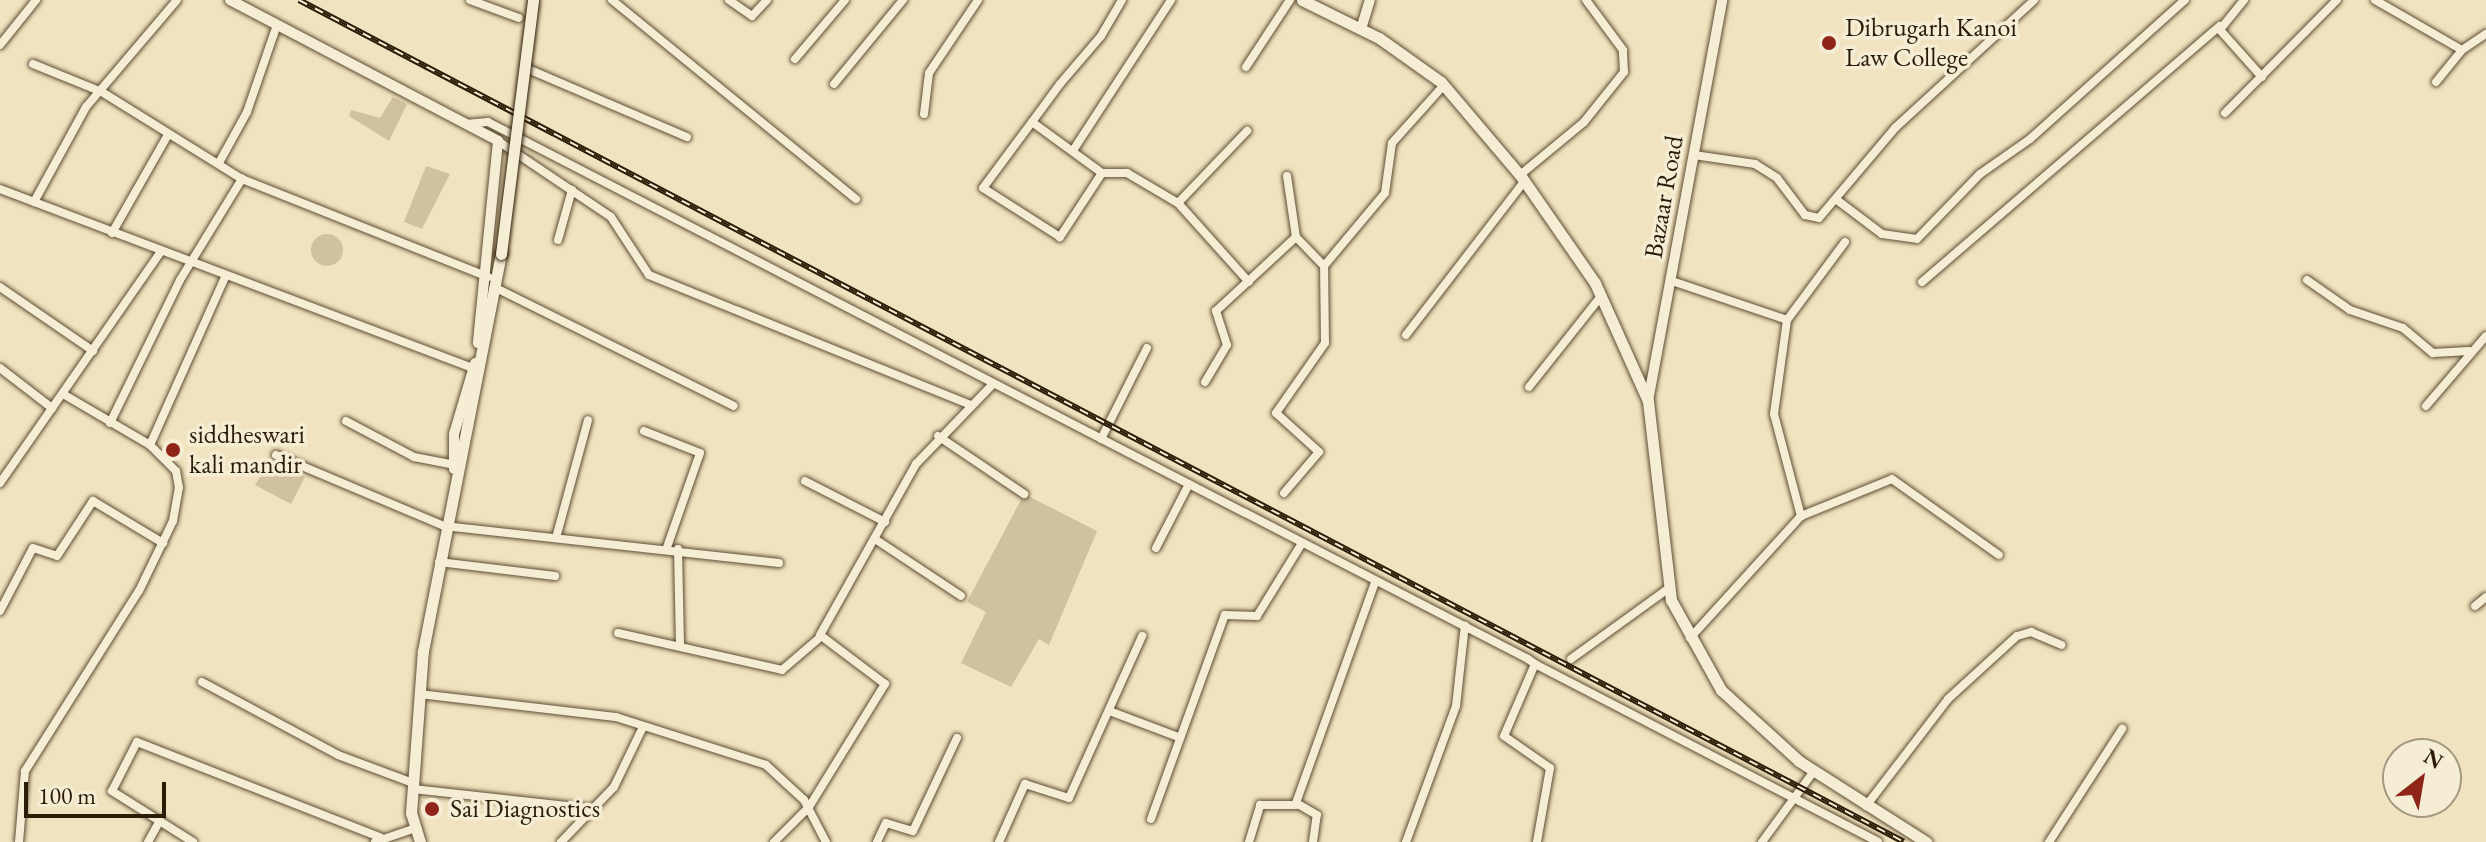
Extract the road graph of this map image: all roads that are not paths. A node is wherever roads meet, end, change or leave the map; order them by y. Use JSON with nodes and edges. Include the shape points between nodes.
{"nodes":[{"id":1,"x":36,"y":0,"type":"edge"},
{"id":2,"x":177,"y":0,"type":"edge"},
{"id":3,"x":230,"y":0,"type":"edge"},
{"id":4,"x":470,"y":0,"type":"edge"},
{"id":5,"x":533,"y":0,"type":"edge"},
{"id":6,"x":612,"y":0,"type":"edge"},
{"id":7,"x":729,"y":0,"type":"edge"},
{"id":8,"x":767,"y":0,"type":"edge"},
{"id":9,"x":845,"y":0,"type":"edge"},
{"id":10,"x":898,"y":0,"type":"edge"},
{"id":11,"x":978,"y":0,"type":"edge"},
{"id":12,"x":1122,"y":0,"type":"edge"},
{"id":13,"x":1171,"y":0,"type":"edge"},
{"id":14,"x":1290,"y":0,"type":"edge"},
{"id":15,"x":1302,"y":0,"type":"edge"},
{"id":16,"x":1370,"y":0,"type":"edge"},
{"id":17,"x":1586,"y":0,"type":"edge"},
{"id":18,"x":1722,"y":0,"type":"edge"},
{"id":19,"x":2034,"y":0,"type":"edge"},
{"id":20,"x":2185,"y":0,"type":"edge"},
{"id":21,"x":2244,"y":0,"type":"edge"},
{"id":22,"x":2337,"y":0,"type":"edge"},
{"id":23,"x":2376,"y":0,"type":"edge"},
{"id":24,"x":519,"y":18,"type":"dead end"},
{"id":25,"x":277,"y":25,"type":"junction"},
{"id":26,"x":2220,"y":26,"type":"junction"},
{"id":27,"x":1361,"y":29,"type":"junction"},
{"id":28,"x":2486,"y":34,"type":"edge"},
{"id":29,"x":0,"y":45,"type":"edge"},
{"id":30,"x":2462,"y":50,"type":"junction"},
{"id":31,"x":795,"y":59,"type":"dead end"},
{"id":32,"x":33,"y":64,"type":"dead end"},
{"id":33,"x":1246,"y":67,"type":"dead end"},
{"id":34,"x":528,"y":69,"type":"dead end"},
{"id":35,"x":2262,"y":77,"type":"junction"},
{"id":36,"x":2436,"y":82,"type":"dead end"},
{"id":37,"x":834,"y":84,"type":"dead end"},
{"id":38,"x":1444,"y":85,"type":"junction"},
{"id":39,"x":102,"y":92,"type":"junction"},
{"id":40,"x":2225,"y":113,"type":"dead end"},
{"id":41,"x":924,"y":114,"type":"dead end"},
{"id":42,"x":1032,"y":122,"type":"junction"},
{"id":43,"x":465,"y":124,"type":"junction"},
{"id":44,"x":1247,"y":131,"type":"dead end"},
{"id":45,"x":168,"y":135,"type":"junction"},
{"id":46,"x":687,"y":137,"type":"dead end"},
{"id":47,"x":498,"y":141,"type":"junction"},
{"id":48,"x":1074,"y":149,"type":"junction"},
{"id":49,"x":1694,"y":155,"type":"junction"},
{"id":50,"x":220,"y":161,"type":"junction"},
{"id":51,"x":1102,"y":173,"type":"junction"},
{"id":52,"x":1287,"y":176,"type":"dead end"},
{"id":53,"x":1522,"y":178,"type":"junction"},
{"id":54,"x":242,"y":179,"type":"junction"},
{"id":55,"x":0,"y":189,"type":"edge"},
{"id":56,"x":572,"y":190,"type":"junction"},
{"id":57,"x":856,"y":199,"type":"dead end"},
{"id":58,"x":1837,"y":200,"type":"junction"},
{"id":59,"x":34,"y":202,"type":"junction"},
{"id":60,"x":1178,"y":203,"type":"junction"},
{"id":61,"x":112,"y":233,"type":"junction"},
{"id":62,"x":1296,"y":237,"type":"junction"},
{"id":63,"x":558,"y":240,"type":"dead end"},
{"id":64,"x":1845,"y":242,"type":"dead end"},
{"id":65,"x":161,"y":251,"type":"junction"},
{"id":66,"x":191,"y":261,"type":"junction"},
{"id":67,"x":1324,"y":266,"type":"junction"},
{"id":68,"x":226,"y":275,"type":"junction"},
{"id":69,"x":489,"y":277,"type":"junction"},
{"id":70,"x":2307,"y":280,"type":"dead end"},
{"id":71,"x":1672,"y":281,"type":"junction"},
{"id":72,"x":1249,"y":282,"type":"junction"},
{"id":73,"x":1922,"y":282,"type":"dead end"},
{"id":74,"x":0,"y":287,"type":"edge"},
{"id":75,"x":498,"y":289,"type":"junction"},
{"id":76,"x":1601,"y":296,"type":"junction"},
{"id":77,"x":1787,"y":320,"type":"junction"},
{"id":78,"x":1406,"y":335,"type":"dead end"},
{"id":79,"x":2486,"y":336,"type":"edge"},
{"id":80,"x":1147,"y":348,"type":"dead end"},
{"id":81,"x":93,"y":351,"type":"junction"},
{"id":82,"x":2469,"y":351,"type":"junction"},
{"id":83,"x":0,"y":368,"type":"edge"},
{"id":84,"x":477,"y":369,"type":"junction"},
{"id":85,"x":1205,"y":382,"type":"dead end"},
{"id":86,"x":993,"y":384,"type":"junction"},
{"id":87,"x":1529,"y":387,"type":"dead end"},
{"id":88,"x":63,"y":394,"type":"junction"},
{"id":89,"x":1648,"y":401,"type":"junction"},
{"id":90,"x":970,"y":405,"type":"junction"},
{"id":91,"x":734,"y":406,"type":"dead end"},
{"id":92,"x":2426,"y":406,"type":"dead end"},
{"id":93,"x":52,"y":408,"type":"junction"},
{"id":94,"x":588,"y":420,"type":"dead end"},
{"id":95,"x":346,"y":421,"type":"dead end"},
{"id":96,"x":110,"y":423,"type":"junction"},
{"id":97,"x":644,"y":431,"type":"dead end"},
{"id":98,"x":938,"y":436,"type":"junction"},
{"id":99,"x":1101,"y":439,"type":"junction"},
{"id":100,"x":150,"y":445,"type":"junction"},
{"id":101,"x":276,"y":455,"type":"dead end"},
{"id":102,"x":452,"y":466,"type":"junction"},
{"id":103,"x":805,"y":481,"type":"dead end"},
{"id":104,"x":0,"y":483,"type":"edge"},
{"id":105,"x":1189,"y":484,"type":"junction"},
{"id":106,"x":1284,"y":493,"type":"dead end"},
{"id":107,"x":1024,"y":494,"type":"dead end"},
{"id":108,"x":1801,"y":516,"type":"junction"},
{"id":109,"x":885,"y":522,"type":"junction"},
{"id":110,"x":444,"y":526,"type":"junction"},
{"id":111,"x":556,"y":538,"type":"junction"},
{"id":112,"x":875,"y":539,"type":"junction"},
{"id":113,"x":163,"y":543,"type":"junction"},
{"id":114,"x":1302,"y":543,"type":"junction"},
{"id":115,"x":667,"y":547,"type":"junction"},
{"id":116,"x":1156,"y":548,"type":"dead end"},
{"id":117,"x":678,"y":549,"type":"junction"},
{"id":118,"x":1999,"y":555,"type":"dead end"},
{"id":119,"x":439,"y":562,"type":"junction"},
{"id":120,"x":779,"y":563,"type":"dead end"},
{"id":121,"x":555,"y":576,"type":"dead end"},
{"id":122,"x":1375,"y":582,"type":"junction"},
{"id":123,"x":1669,"y":588,"type":"junction"},
{"id":124,"x":961,"y":596,"type":"dead end"},
{"id":125,"x":2486,"y":597,"type":"edge"},
{"id":126,"x":2475,"y":606,"type":"dead end"},
{"id":127,"x":0,"y":611,"type":"edge"},
{"id":128,"x":1465,"y":625,"type":"junction"},
{"id":129,"x":618,"y":633,"type":"dead end"},
{"id":130,"x":1142,"y":636,"type":"dead end"},
{"id":131,"x":1690,"y":638,"type":"junction"},
{"id":132,"x":818,"y":639,"type":"junction"},
{"id":133,"x":2061,"y":645,"type":"dead end"},
{"id":134,"x":680,"y":646,"type":"junction"},
{"id":135,"x":1571,"y":659,"type":"dead end"},
{"id":136,"x":1535,"y":664,"type":"junction"},
{"id":137,"x":202,"y":682,"type":"dead end"},
{"id":138,"x":419,"y":694,"type":"junction"},
{"id":139,"x":1112,"y":712,"type":"junction"},
{"id":140,"x":643,"y":727,"type":"junction"},
{"id":141,"x":2122,"y":729,"type":"dead end"},
{"id":142,"x":1176,"y":736,"type":"junction"},
{"id":143,"x":957,"y":738,"type":"dead end"},
{"id":144,"x":1814,"y":771,"type":"junction"},
{"id":145,"x":413,"y":786,"type":"junction"},
{"id":146,"x":1794,"y":797,"type":"junction"},
{"id":147,"x":1296,"y":805,"type":"junction"},
{"id":148,"x":1866,"y":806,"type":"junction"},
{"id":149,"x":809,"y":807,"type":"junction"},
{"id":150,"x":594,"y":809,"type":"junction"},
{"id":151,"x":1151,"y":819,"type":"dead end"},
{"id":152,"x":158,"y":824,"type":"junction"},
{"id":153,"x":416,"y":828,"type":"junction"},
{"id":154,"x":378,"y":840,"type":"edge"},
{"id":155,"x":21,"y":841,"type":"edge"},
{"id":156,"x":148,"y":842,"type":"edge"},
{"id":157,"x":193,"y":842,"type":"edge"},
{"id":158,"x":420,"y":842,"type":"edge"},
{"id":159,"x":561,"y":842,"type":"edge"},
{"id":160,"x":774,"y":842,"type":"edge"},
{"id":161,"x":826,"y":842,"type":"edge"},
{"id":162,"x":877,"y":842,"type":"edge"},
{"id":163,"x":999,"y":842,"type":"edge"},
{"id":164,"x":1249,"y":842,"type":"edge"},
{"id":165,"x":1313,"y":842,"type":"edge"},
{"id":166,"x":1406,"y":842,"type":"edge"},
{"id":167,"x":1537,"y":842,"type":"edge"},
{"id":168,"x":1762,"y":842,"type":"edge"},
{"id":169,"x":1878,"y":842,"type":"edge"},
{"id":170,"x":1926,"y":842,"type":"edge"},
{"id":171,"x":2049,"y":842,"type":"edge"}],
"edges":[{"from":1,"to":29,"type":"street"},
{"from":2,"to":39,"type":"street"},
{"from":3,"to":25,"type":"street"},
{"from":4,"to":24,"type":"street"},
{"from":5,"to":75,"type":"main road","bridge":true},
{"from":6,"to":57,"type":"street"},
{"from":7,"to":8,"type":"street","via":[[752,16]]},
{"from":9,"to":31,"type":"street"},
{"from":10,"to":37,"type":"street"},
{"from":11,"to":41,"type":"street","via":[[929,73]]},
{"from":12,"to":42,"type":"street"},
{"from":13,"to":48,"type":"street"},
{"from":14,"to":33,"type":"street"},
{"from":15,"to":27,"type":"main road"},
{"from":16,"to":27,"type":"street"},
{"from":17,"to":53,"type":"street","via":[[1623,50],[1624,72],[1584,122]]},
{"from":18,"to":49,"type":"street","name":"Bazaar Road"},
{"from":19,"to":58,"type":"street","via":[[1895,128]]},
{"from":20,"to":58,"type":"street","via":[[2030,139],[1980,174],[1917,239],[1882,234]]},
{"from":21,"to":26,"type":"street"},
{"from":22,"to":35,"type":"street"},
{"from":23,"to":30,"type":"street"},
{"from":25,"to":43,"type":"street"},
{"from":25,"to":50,"type":"street","via":[[247,112]]},
{"from":26,"to":35,"type":"street"},
{"from":26,"to":73,"type":"street"},
{"from":27,"to":38,"type":"main road"},
{"from":28,"to":30,"type":"street"},
{"from":30,"to":36,"type":"street"},
{"from":32,"to":39,"type":"street"},
{"from":34,"to":46,"type":"street"},
{"from":35,"to":40,"type":"street"},
{"from":38,"to":53,"type":"main road"},
{"from":38,"to":67,"type":"street","via":[[1392,143],[1385,193]]},
{"from":39,"to":45,"type":"street"},
{"from":39,"to":59,"type":"street","via":[[86,107]]},
{"from":42,"to":48,"type":"street"},
{"from":42,"to":51,"type":"street","via":[[984,191],[1060,237]]},
{"from":43,"to":47,"type":"street"},
{"from":43,"to":86,"type":"street","via":[[488,122]]},
{"from":44,"to":60,"type":"street"},
{"from":45,"to":50,"type":"street"},
{"from":45,"to":61,"type":"street"},
{"from":47,"to":56,"type":"street"},
{"from":47,"to":69,"type":"street"},
{"from":48,"to":51,"type":"street"},
{"from":49,"to":58,"type":"street","via":[[1755,164],[1777,178],[1810,219]]},
{"from":49,"to":71,"type":"street","name":"Bazaar Road"},
{"from":50,"to":54,"type":"street"},
{"from":51,"to":60,"type":"street","via":[[1127,173]]},
{"from":52,"to":62,"type":"street"},
{"from":53,"to":76,"type":"main road"},
{"from":53,"to":78,"type":"street"},
{"from":54,"to":66,"type":"street"},
{"from":54,"to":69,"type":"street","via":[[395,246]]},
{"from":55,"to":59,"type":"street"},
{"from":56,"to":63,"type":"street"},
{"from":56,"to":90,"type":"street","via":[[618,224],[649,275],[814,343],[869,358]]},
{"from":59,"to":61,"type":"street"},
{"from":60,"to":72,"type":"street"},
{"from":61,"to":65,"type":"street"},
{"from":62,"to":67,"type":"street"},
{"from":62,"to":72,"type":"street"},
{"from":64,"to":77,"type":"street"},
{"from":65,"to":66,"type":"street"},
{"from":65,"to":81,"type":"street"},
{"from":66,"to":68,"type":"street"},
{"from":66,"to":96,"type":"street"},
{"from":67,"to":106,"type":"street","via":[[1325,343],[1276,413],[1319,452]]},
{"from":68,"to":84,"type":"street"},
{"from":68,"to":100,"type":"street"},
{"from":69,"to":84,"type":"street"},
{"from":70,"to":82,"type":"street","via":[[2350,310],[2403,328],[2433,353]]},
{"from":71,"to":77,"type":"street"},
{"from":71,"to":89,"type":"street","name":"Bazaar Road"},
{"from":72,"to":85,"type":"street","via":[[1213,315],[1228,340]]},
{"from":74,"to":81,"type":"street"},
{"from":75,"to":84,"type":"main road"},
{"from":75,"to":91,"type":"street"},
{"from":76,"to":87,"type":"street"},
{"from":76,"to":89,"type":"main road"},
{"from":77,"to":108,"type":"street","via":[[1774,414]]},
{"from":79,"to":82,"type":"street"},
{"from":80,"to":99,"type":"street"},
{"from":81,"to":88,"type":"street"},
{"from":82,"to":92,"type":"street"},
{"from":83,"to":93,"type":"street"},
{"from":84,"to":102,"type":"main road"},
{"from":86,"to":90,"type":"street"},
{"from":86,"to":99,"type":"street"},
{"from":88,"to":93,"type":"street"},
{"from":88,"to":96,"type":"street"},
{"from":89,"to":123,"type":"main road"},
{"from":90,"to":98,"type":"street"},
{"from":93,"to":104,"type":"street"},
{"from":94,"to":111,"type":"street"},
{"from":95,"to":102,"type":"street","via":[[414,457]]},
{"from":96,"to":100,"type":"street"},
{"from":97,"to":115,"type":"street","via":[[700,453]]},
{"from":98,"to":107,"type":"street"},
{"from":98,"to":109,"type":"street"},
{"from":99,"to":105,"type":"street"},
{"from":100,"to":113,"type":"street","via":[[176,471],[179,488]]},
{"from":101,"to":110,"type":"street"},
{"from":102,"to":110,"type":"main road"},
{"from":103,"to":109,"type":"street"},
{"from":105,"to":114,"type":"street"},
{"from":105,"to":116,"type":"street"},
{"from":108,"to":118,"type":"street","via":[[1892,479]]},
{"from":108,"to":131,"type":"street"},
{"from":109,"to":112,"type":"street"},
{"from":110,"to":111,"type":"street"},
{"from":110,"to":119,"type":"main road"},
{"from":111,"to":115,"type":"street"},
{"from":112,"to":124,"type":"street"},
{"from":112,"to":132,"type":"street"},
{"from":113,"to":127,"type":"street","via":[[93,501],[57,556],[33,548]]},
{"from":113,"to":155,"type":"street","via":[[29,763]]},
{"from":114,"to":122,"type":"street"},
{"from":114,"to":142,"type":"street","via":[[1257,616],[1225,615]]},
{"from":115,"to":117,"type":"street"},
{"from":117,"to":120,"type":"street"},
{"from":117,"to":134,"type":"street"},
{"from":119,"to":121,"type":"street"},
{"from":119,"to":138,"type":"main road"},
{"from":122,"to":128,"type":"street"},
{"from":122,"to":147,"type":"street"},
{"from":123,"to":131,"type":"main road"},
{"from":123,"to":135,"type":"street"},
{"from":125,"to":126,"type":"street"},
{"from":128,"to":136,"type":"street"},
{"from":128,"to":166,"type":"street","via":[[1456,706]]},
{"from":129,"to":134,"type":"street"},
{"from":130,"to":139,"type":"street"},
{"from":131,"to":144,"type":"main road","via":[[1721,690]]},
{"from":132,"to":134,"type":"street","via":[[789,670]]},
{"from":132,"to":149,"type":"street","via":[[885,681]]},
{"from":133,"to":148,"type":"street","via":[[2031,632],[2017,636],[1948,699]]},
{"from":136,"to":146,"type":"street"},
{"from":136,"to":167,"type":"street","via":[[1504,736],[1550,768]]},
{"from":137,"to":145,"type":"street","via":[[338,755]]},
{"from":138,"to":140,"type":"street","via":[[593,713]]},
{"from":138,"to":145,"type":"main road"},
{"from":139,"to":142,"type":"street"},
{"from":139,"to":163,"type":"street","via":[[1069,798],[1025,784]]},
{"from":140,"to":149,"type":"street","via":[[766,765]]},
{"from":140,"to":150,"type":"street","via":[[620,778]]},
{"from":141,"to":171,"type":"street"},
{"from":142,"to":151,"type":"street"},
{"from":143,"to":162,"type":"street","via":[[913,831],[886,823]]},
{"from":144,"to":146,"type":"street"},
{"from":144,"to":148,"type":"main road"},
{"from":145,"to":150,"type":"street"},
{"from":145,"to":153,"type":"main road"},
{"from":146,"to":168,"type":"street"},
{"from":146,"to":169,"type":"street"},
{"from":147,"to":164,"type":"street","via":[[1260,805]]},
{"from":147,"to":165,"type":"street","via":[[1317,815]]},
{"from":148,"to":170,"type":"main road"},
{"from":149,"to":160,"type":"street"},
{"from":149,"to":161,"type":"street"},
{"from":150,"to":159,"type":"street"},
{"from":152,"to":154,"type":"street","via":[[112,791],[137,742]]},
{"from":152,"to":156,"type":"street"},
{"from":152,"to":157,"type":"street"},
{"from":153,"to":154,"type":"street"},
{"from":153,"to":158,"type":"main road"}]}
